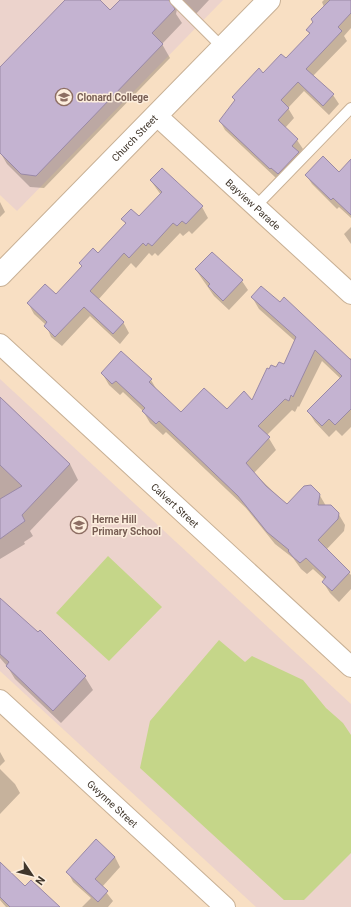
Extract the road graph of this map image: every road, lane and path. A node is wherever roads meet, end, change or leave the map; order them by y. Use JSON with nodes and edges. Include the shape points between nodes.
{"nodes":[{"id":1,"x":175,"y":0,"type":"edge"},
{"id":2,"x":269,"y":0,"type":"edge"},
{"id":3,"x":222,"y":47,"type":"junction"},
{"id":4,"x":351,"y":108,"type":"edge"},
{"id":5,"x":156,"y":115,"type":"junction"},
{"id":6,"x":256,"y":206,"type":"junction"},
{"id":7,"x":0,"y":275,"type":"edge"},
{"id":8,"x":351,"y":294,"type":"edge"},
{"id":9,"x":0,"y":344,"type":"edge"},
{"id":10,"x":351,"y":667,"type":"edge"},
{"id":11,"x":0,"y":700,"type":"edge"},
{"id":12,"x":225,"y":907,"type":"edge"}],
"edges":[{"from":1,"to":3,"type":"lane"},
{"from":2,"to":3,"type":"street","name":"Church Street"},
{"from":3,"to":5,"type":"street","name":"Church Street"},
{"from":4,"to":6,"type":"lane"},
{"from":5,"to":6,"type":"street","name":"Bayview Parade"},
{"from":5,"to":7,"type":"street","name":"Church Street"},
{"from":6,"to":8,"type":"street","name":"Bayview Parade"},
{"from":9,"to":10,"type":"street","name":"Calvert Street"},
{"from":11,"to":12,"type":"street","name":"Gwynne Street"}]}
